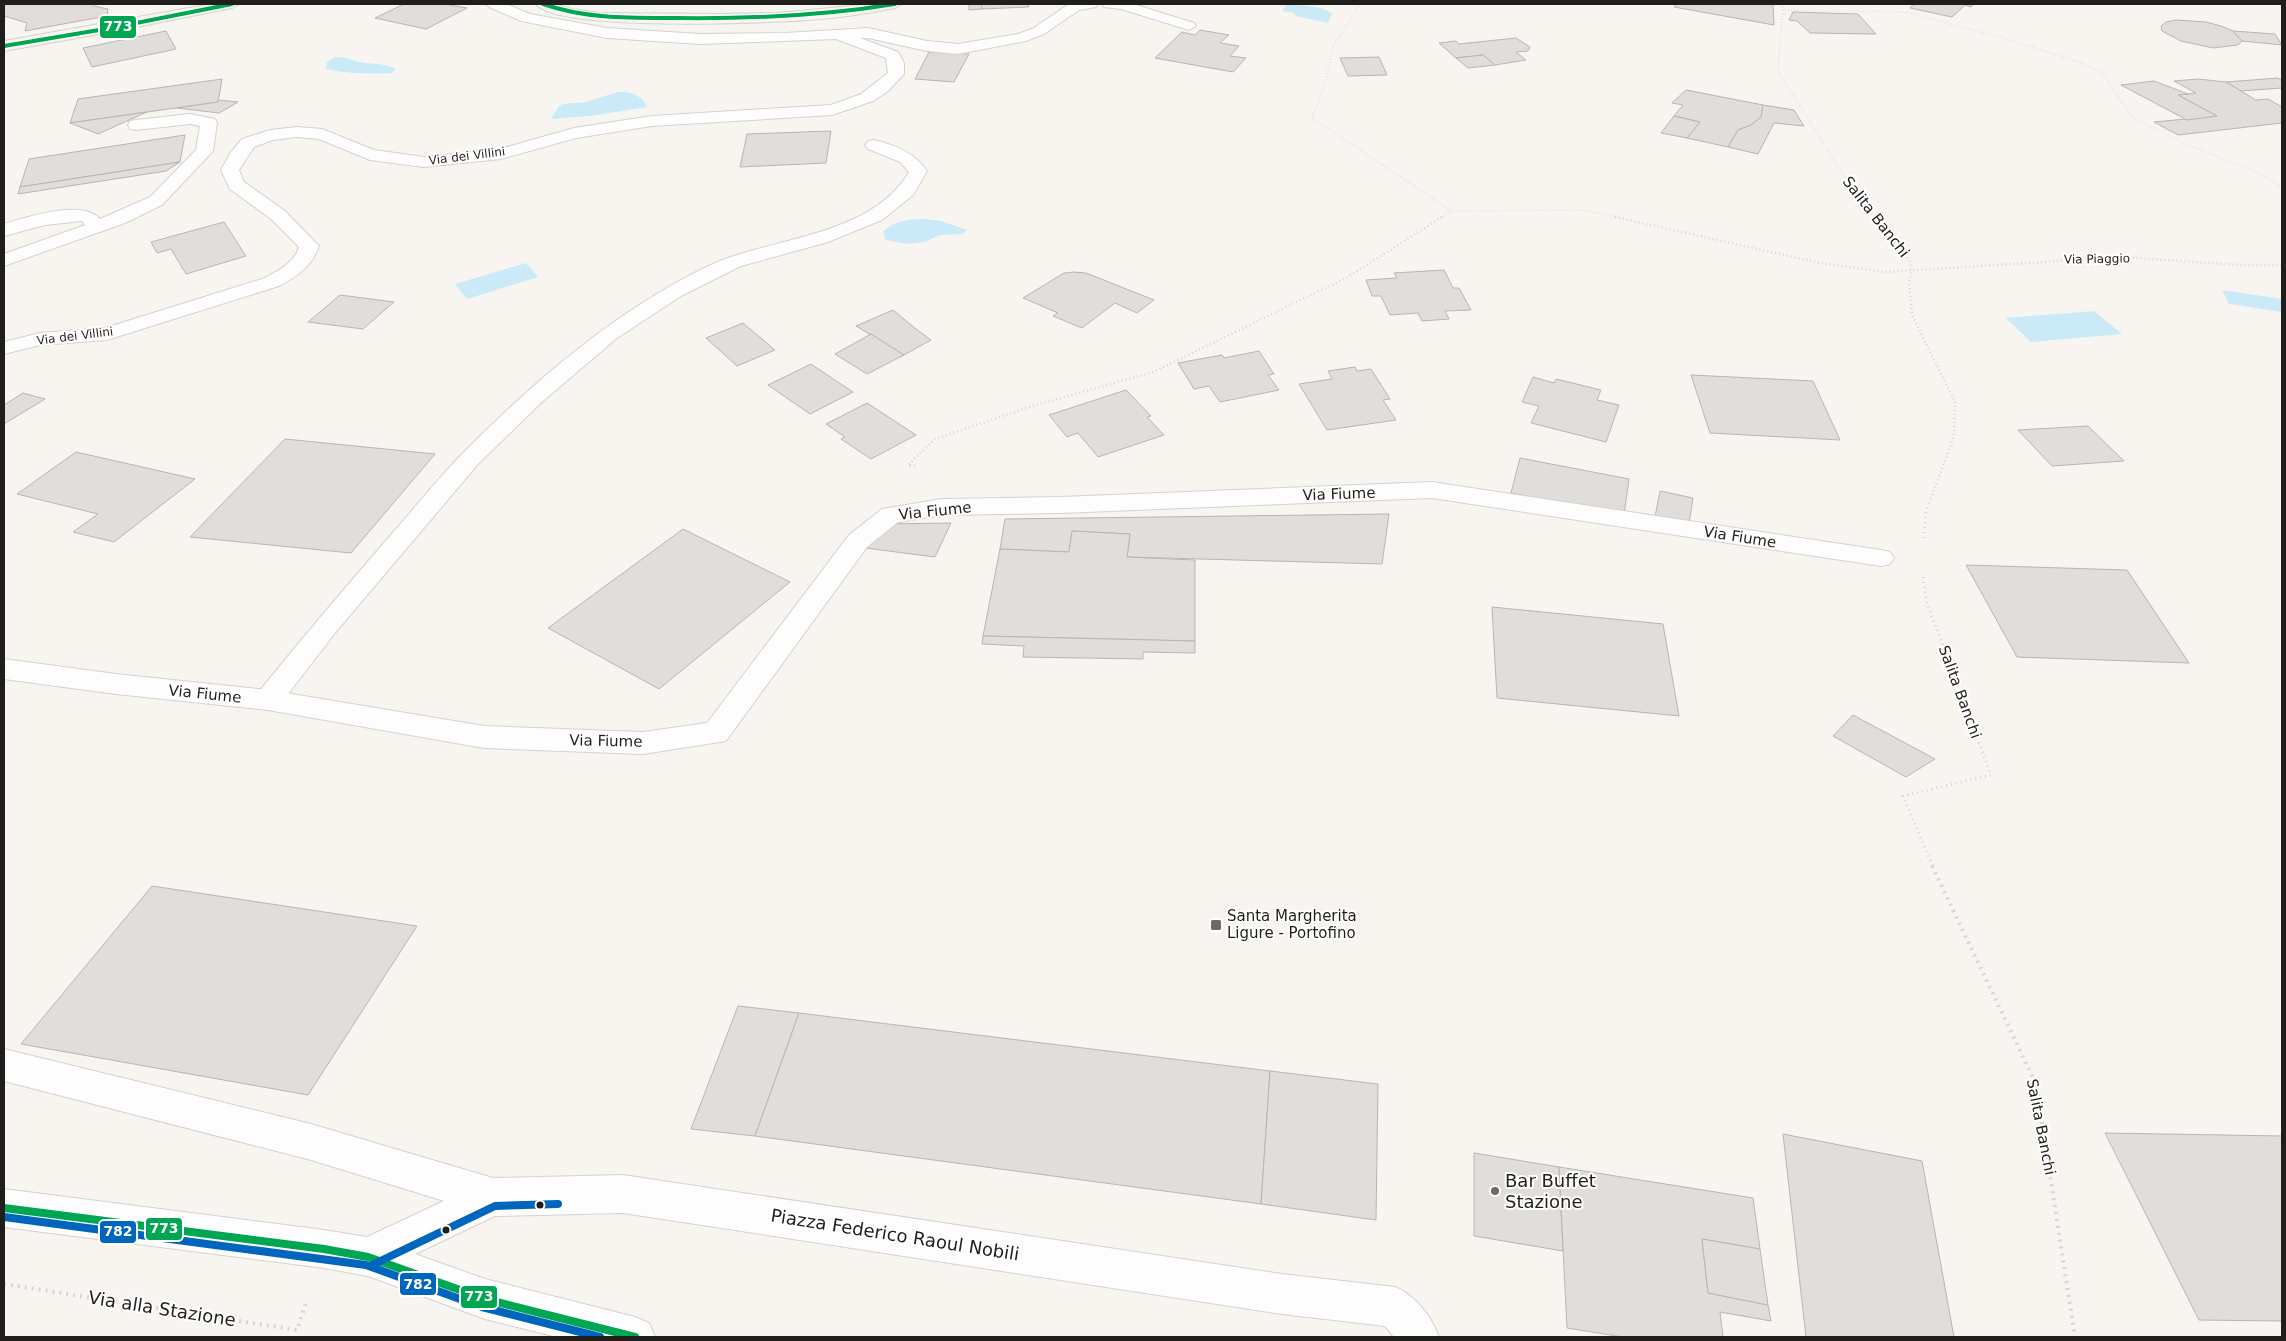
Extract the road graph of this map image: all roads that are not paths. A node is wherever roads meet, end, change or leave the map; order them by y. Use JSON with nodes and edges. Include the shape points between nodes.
{"nodes":[{"id":1,"x":232,"y":4,"type":"edge"},
{"id":2,"x":494,"y":4,"type":"edge"},
{"id":3,"x":543,"y":4,"type":"edge"},
{"id":4,"x":895,"y":4,"type":"edge"},
{"id":5,"x":1091,"y":4,"type":"edge"},
{"id":6,"x":1109,"y":4,"type":"edge"},
{"id":7,"x":1189,"y":26,"type":"dead end"},
{"id":8,"x":838,"y":35,"type":"junction"},
{"id":9,"x":4,"y":46,"type":"edge"},
{"id":10,"x":136,"y":125,"type":"dead end"},
{"id":11,"x":874,"y":145,"type":"dead end"},
{"id":12,"x":97,"y":227,"type":"junction"},
{"id":13,"x":4,"y":230,"type":"edge"},
{"id":14,"x":4,"y":260,"type":"edge"},
{"id":15,"x":4,"y":348,"type":"edge"},
{"id":16,"x":1881,"y":558,"type":"dead end"},
{"id":17,"x":4,"y":669,"type":"edge"},
{"id":18,"x":268,"y":700,"type":"junction"},
{"id":19,"x":4,"y":1065,"type":"edge"},
{"id":20,"x":494,"y":1197,"type":"junction"},
{"id":21,"x":4,"y":1208,"type":"edge"},
{"id":22,"x":368,"y":1257,"type":"junction"},
{"id":23,"x":635,"y":1337,"type":"edge"},
{"id":24,"x":1419,"y":1337,"type":"edge"}],
"edges":[{"from":1,"to":9,"type":"main road"},
{"from":2,"to":8,"type":"street","via":[[526,18],[607,33],[700,39]]},
{"from":3,"to":4,"type":"main road","via":[[578,14],[602,16],[735,19],[818,16]]},
{"from":5,"to":8,"type":"street","via":[[1075,6],[1039,31],[1021,38],[958,49],[868,33]]},
{"from":6,"to":7,"type":"street"},
{"from":8,"to":15,"type":"street","name":"Via dei Villini","via":[[894,55],[896,74],[873,95],[832,110],[652,122],[574,132],[501,154],[424,162],[370,155],[322,134],[297,132],[255,140],[240,152],[230,170],[236,185],[278,215],[309,246],[307,258],[294,269],[272,282],[107,334],[40,339]]},
{"from":10,"to":12,"type":"street","via":[[190,120],[209,123],[204,150],[156,201]]},
{"from":11,"to":18,"type":"street","via":[[906,158],[918,171],[907,191],[875,216],[821,238],[734,262],[674,292],[610,334],[535,396],[471,458],[326,626]]},
{"from":12,"to":13,"type":"street","via":[[87,216],[72,215]]},
{"from":12,"to":14,"type":"street"},
{"from":16,"to":18,"type":"street","name":"Via Fiume","via":[[1432,490],[942,507],[890,515],[858,541],[716,733],[643,743],[484,737]]},
{"from":17,"to":18,"type":"street","name":"Via Fiume"},
{"from":19,"to":20,"type":"street","via":[[311,1142]]},
{"from":20,"to":22,"type":"street","name":"Piazza Federico Raoul Nobili"},
{"from":20,"to":24,"type":"street","name":"Piazza Federico Raoul Nobili","via":[[623,1194],[1282,1294],[1394,1307]]},
{"from":21,"to":22,"type":"street"},
{"from":22,"to":23,"type":"street","via":[[485,1299]]}]}
